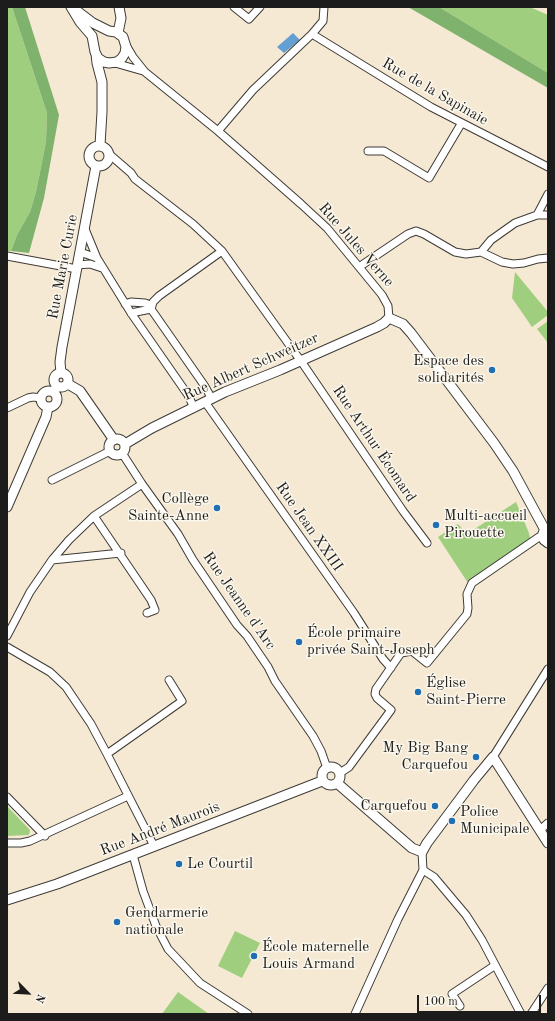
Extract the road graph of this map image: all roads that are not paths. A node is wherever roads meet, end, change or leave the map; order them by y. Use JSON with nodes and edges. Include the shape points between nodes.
{"nodes":[{"id":1,"x":71,"y":7,"type":"edge"},
{"id":2,"x":119,"y":7,"type":"edge"},
{"id":3,"x":234,"y":7,"type":"edge"},
{"id":4,"x":260,"y":7,"type":"edge"},
{"id":5,"x":324,"y":7,"type":"edge"},
{"id":6,"x":114,"y":32,"type":"junction"},
{"id":7,"x":312,"y":34,"type":"junction"},
{"id":8,"x":126,"y":45,"type":"junction"},
{"id":9,"x":95,"y":49,"type":"junction"},
{"id":10,"x":113,"y":63,"type":"junction"},
{"id":11,"x":145,"y":72,"type":"junction"},
{"id":12,"x":102,"y":82,"type":"junction"},
{"id":13,"x":461,"y":124,"type":"junction"},
{"id":14,"x":218,"y":131,"type":"junction"},
{"id":15,"x":100,"y":145,"type":"junction"},
{"id":16,"x":368,"y":151,"type":"dead end"},
{"id":17,"x":109,"y":154,"type":"junction"},
{"id":18,"x":96,"y":166,"type":"junction"},
{"id":19,"x":548,"y":167,"type":"edge"},
{"id":20,"x":548,"y":194,"type":"edge"},
{"id":21,"x":537,"y":215,"type":"junction"},
{"id":22,"x":548,"y":215,"type":"edge"},
{"id":23,"x":84,"y":228,"type":"junction"},
{"id":24,"x":80,"y":252,"type":"junction"},
{"id":25,"x":222,"y":252,"type":"junction"},
{"id":26,"x":481,"y":252,"type":"junction"},
{"id":27,"x":7,"y":256,"type":"edge"},
{"id":28,"x":97,"y":258,"type":"junction"},
{"id":29,"x":548,"y":258,"type":"edge"},
{"id":30,"x":77,"y":267,"type":"junction"},
{"id":31,"x":359,"y":267,"type":"junction"},
{"id":32,"x":102,"y":268,"type":"junction"},
{"id":33,"x":125,"y":304,"type":"junction"},
{"id":34,"x":152,"y":307,"type":"junction"},
{"id":35,"x":131,"y":313,"type":"junction"},
{"id":36,"x":390,"y":318,"type":"junction"},
{"id":37,"x":301,"y":360,"type":"junction"},
{"id":38,"x":61,"y":373,"type":"junction"},
{"id":39,"x":54,"y":381,"type":"junction"},
{"id":40,"x":65,"y":386,"type":"junction"},
{"id":41,"x":44,"y":395,"type":"junction"},
{"id":42,"x":56,"y":398,"type":"junction"},
{"id":43,"x":209,"y":400,"type":"junction"},
{"id":44,"x":48,"y":407,"type":"junction"},
{"id":45,"x":7,"y":408,"type":"edge"},
{"id":46,"x":194,"y":408,"type":"junction"},
{"id":47,"x":114,"y":440,"type":"junction"},
{"id":48,"x":125,"y":444,"type":"junction"},
{"id":49,"x":110,"y":450,"type":"junction"},
{"id":50,"x":122,"y":453,"type":"junction"},
{"id":51,"x":52,"y":480,"type":"dead end"},
{"id":52,"x":142,"y":484,"type":"junction"},
{"id":53,"x":7,"y":507,"type":"edge"},
{"id":54,"x":94,"y":516,"type":"junction"},
{"id":55,"x":546,"y":534,"type":"edge"},
{"id":56,"x":427,"y":543,"type":"dead end"},
{"id":57,"x":121,"y":554,"type":"junction"},
{"id":58,"x":52,"y":560,"type":"junction"},
{"id":59,"x":147,"y":613,"type":"dead end"},
{"id":60,"x":7,"y":636,"type":"edge"},
{"id":61,"x":7,"y":646,"type":"edge"},
{"id":62,"x":391,"y":668,"type":"junction"},
{"id":63,"x":548,"y":669,"type":"edge"},
{"id":64,"x":169,"y":680,"type":"dead end"},
{"id":65,"x":107,"y":754,"type":"junction"},
{"id":66,"x":493,"y":757,"type":"junction"},
{"id":67,"x":327,"y":768,"type":"junction"},
{"id":68,"x":340,"y":773,"type":"junction"},
{"id":69,"x":322,"y":780,"type":"junction"},
{"id":70,"x":337,"y":783,"type":"junction"},
{"id":71,"x":128,"y":796,"type":"junction"},
{"id":72,"x":7,"y":797,"type":"edge"},
{"id":73,"x":548,"y":823,"type":"edge"},
{"id":74,"x":540,"y":830,"type":"junction"},
{"id":75,"x":45,"y":836,"type":"junction"},
{"id":76,"x":7,"y":843,"type":"edge"},
{"id":77,"x":548,"y":844,"type":"edge"},
{"id":78,"x":154,"y":846,"type":"junction"},
{"id":79,"x":422,"y":852,"type":"junction"},
{"id":80,"x":133,"y":855,"type":"junction"},
{"id":81,"x":423,"y":870,"type":"junction"},
{"id":82,"x":7,"y":900,"type":"edge"},
{"id":83,"x":494,"y":966,"type":"junction"},
{"id":84,"x":548,"y":988,"type":"edge"},
{"id":85,"x":460,"y":1006,"type":"dead end"},
{"id":86,"x":248,"y":1014,"type":"edge"},
{"id":87,"x":355,"y":1014,"type":"edge"},
{"id":88,"x":521,"y":1014,"type":"edge"},
{"id":89,"x":531,"y":1014,"type":"edge"}],
"edges":[{"from":1,"to":6,"type":"street","via":[[93,23]]},
{"from":1,"to":9,"type":"street","via":[[92,36]]},
{"from":2,"to":6,"type":"street","via":[[122,18]]},
{"from":3,"to":4,"type":"street","via":[[249,19]]},
{"from":5,"to":7,"type":"street","via":[[323,21]]},
{"from":6,"to":8,"type":"street","via":[[124,39]]},
{"from":6,"to":9,"type":"street","via":[[100,35]]},
{"from":7,"to":13,"type":"street","name":"Rue de la Sapinaie","via":[[424,104]]},
{"from":7,"to":14,"type":"street","via":[[253,90]]},
{"from":8,"to":10,"type":"street","via":[[123,57]]},
{"from":8,"to":11,"type":"street","name":"Rue Jules Verne"},
{"from":9,"to":10,"type":"street","via":[[101,60]]},
{"from":9,"to":12,"type":"street"},
{"from":10,"to":11,"type":"street","name":"Rue Jules Verne"},
{"from":10,"to":12,"type":"street"},
{"from":11,"to":14,"type":"street","name":"Rue Jules Verne"},
{"from":12,"to":15,"type":"street"},
{"from":13,"to":16,"type":"street","via":[[429,178],[384,151]]},
{"from":13,"to":19,"type":"street","name":"Rue de la Sapinaie"},
{"from":14,"to":31,"type":"street","name":"Rue Jules Verne","via":[[327,228]]},
{"from":15,"to":17,"type":"street","via":[[106,148]]},
{"from":15,"to":18,"type":"street","via":[[93,147],[89,153],[89,159]]},
{"from":17,"to":18,"type":"street","via":[[106,163]]},
{"from":17,"to":25,"type":"street","name":"Rue Arthur Écomard","via":[[135,179],[193,224]]},
{"from":18,"to":23,"type":"street","name":"Rue Marie Curie"},
{"from":20,"to":21,"type":"street"},
{"from":21,"to":22,"type":"street"},
{"from":21,"to":26,"type":"street","via":[[502,231]]},
{"from":23,"to":24,"type":"street","name":"Rue Marie Curie"},
{"from":23,"to":28,"type":"street"},
{"from":24,"to":28,"type":"street"},
{"from":24,"to":30,"type":"street","name":"Rue Marie Curie"},
{"from":25,"to":34,"type":"street","via":[[159,296]]},
{"from":25,"to":37,"type":"street","name":"Rue Arthur Écomard"},
{"from":26,"to":29,"type":"street","via":[[513,264]]},
{"from":26,"to":31,"type":"street","via":[[454,252],[416,232],[408,234]]},
{"from":27,"to":30,"type":"street"},
{"from":28,"to":32,"type":"street"},
{"from":30,"to":32,"type":"street","via":[[90,264]]},
{"from":30,"to":38,"type":"street","name":"Rue Marie Curie","via":[[62,347]]},
{"from":31,"to":36,"type":"street","name":"Rue Jules Verne","via":[[385,301]]},
{"from":32,"to":33,"type":"street"},
{"from":33,"to":34,"type":"street","via":[[145,303]]},
{"from":33,"to":35,"type":"street"},
{"from":34,"to":35,"type":"street"},
{"from":34,"to":43,"type":"street","name":"Rue Jean XXIII","via":[[204,385]]},
{"from":35,"to":46,"type":"street","via":[[188,395]]},
{"from":36,"to":37,"type":"street","name":"Rue Albert Schweitzer","via":[[377,327]]},
{"from":36,"to":55,"type":"street","via":[[406,327],[494,443],[513,471]]},
{"from":37,"to":43,"type":"street","name":"Rue Albert Schweitzer"},
{"from":37,"to":56,"type":"street","name":"Rue Arthur Écomard"},
{"from":38,"to":39,"type":"street","via":[[56,375]]},
{"from":38,"to":40,"type":"street","via":[[67,376]]},
{"from":39,"to":40,"type":"street","via":[[58,387]]},
{"from":39,"to":41,"type":"street"},
{"from":40,"to":42,"type":"street"},
{"from":40,"to":47,"type":"street","via":[[80,392]]},
{"from":41,"to":42,"type":"street","via":[[52,392]]},
{"from":41,"to":44,"type":"street","via":[[42,403]]},
{"from":41,"to":45,"type":"street","via":[[28,398]]},
{"from":42,"to":44,"type":"street","via":[[54,404]]},
{"from":43,"to":46,"type":"street","name":"Rue Albert Schweitzer"},
{"from":43,"to":62,"type":"street","name":"Rue Jean XXIII"},
{"from":44,"to":53,"type":"street"},
{"from":46,"to":48,"type":"street","name":"Rue Albert Schweitzer"},
{"from":47,"to":48,"type":"street","via":[[120,440]]},
{"from":47,"to":49,"type":"street"},
{"from":48,"to":50,"type":"street"},
{"from":49,"to":50,"type":"street","via":[[116,455]]},
{"from":49,"to":51,"type":"street"},
{"from":50,"to":52,"type":"street","name":"Rue Jeanne d'Arc"},
{"from":52,"to":54,"type":"street"},
{"from":52,"to":67,"type":"street","name":"Rue Jeanne d'Arc","via":[[313,736]]},
{"from":54,"to":57,"type":"street"},
{"from":54,"to":58,"type":"street"},
{"from":55,"to":62,"type":"street","via":[[472,583],[467,594],[468,608],[465,618],[427,663],[412,651],[401,653]]},
{"from":57,"to":58,"type":"street"},
{"from":57,"to":59,"type":"street","via":[[152,600],[155,610]]},
{"from":58,"to":60,"type":"street","via":[[30,592]]},
{"from":61,"to":65,"type":"street","via":[[50,672],[66,687],[91,724]]},
{"from":62,"to":68,"type":"street","via":[[375,694],[391,710],[349,767]]},
{"from":63,"to":66,"type":"street"},
{"from":64,"to":65,"type":"street","via":[[182,702]]},
{"from":65,"to":71,"type":"street"},
{"from":66,"to":74,"type":"street"},
{"from":66,"to":79,"type":"street"},
{"from":67,"to":68,"type":"street","via":[[333,768]]},
{"from":67,"to":69,"type":"street","via":[[321,776]]},
{"from":68,"to":70,"type":"street"},
{"from":69,"to":70,"type":"street","via":[[325,784]]},
{"from":69,"to":78,"type":"street","name":"Rue André Maurois"},
{"from":70,"to":79,"type":"street","via":[[412,848]]},
{"from":71,"to":75,"type":"street"},
{"from":71,"to":78,"type":"street"},
{"from":72,"to":75,"type":"street"},
{"from":73,"to":74,"type":"street"},
{"from":74,"to":77,"type":"street"},
{"from":75,"to":76,"type":"street","via":[[21,844]]},
{"from":78,"to":80,"type":"street","name":"Rue André Maurois"},
{"from":79,"to":81,"type":"street"},
{"from":80,"to":82,"type":"street","name":"Rue André Maurois"},
{"from":80,"to":86,"type":"street","via":[[156,926],[168,949],[200,983]]},
{"from":81,"to":83,"type":"street","via":[[434,877],[466,915]]},
{"from":81,"to":87,"type":"street"},
{"from":83,"to":85,"type":"street","via":[[452,994]]},
{"from":83,"to":88,"type":"street"},
{"from":84,"to":89,"type":"street"}]}
